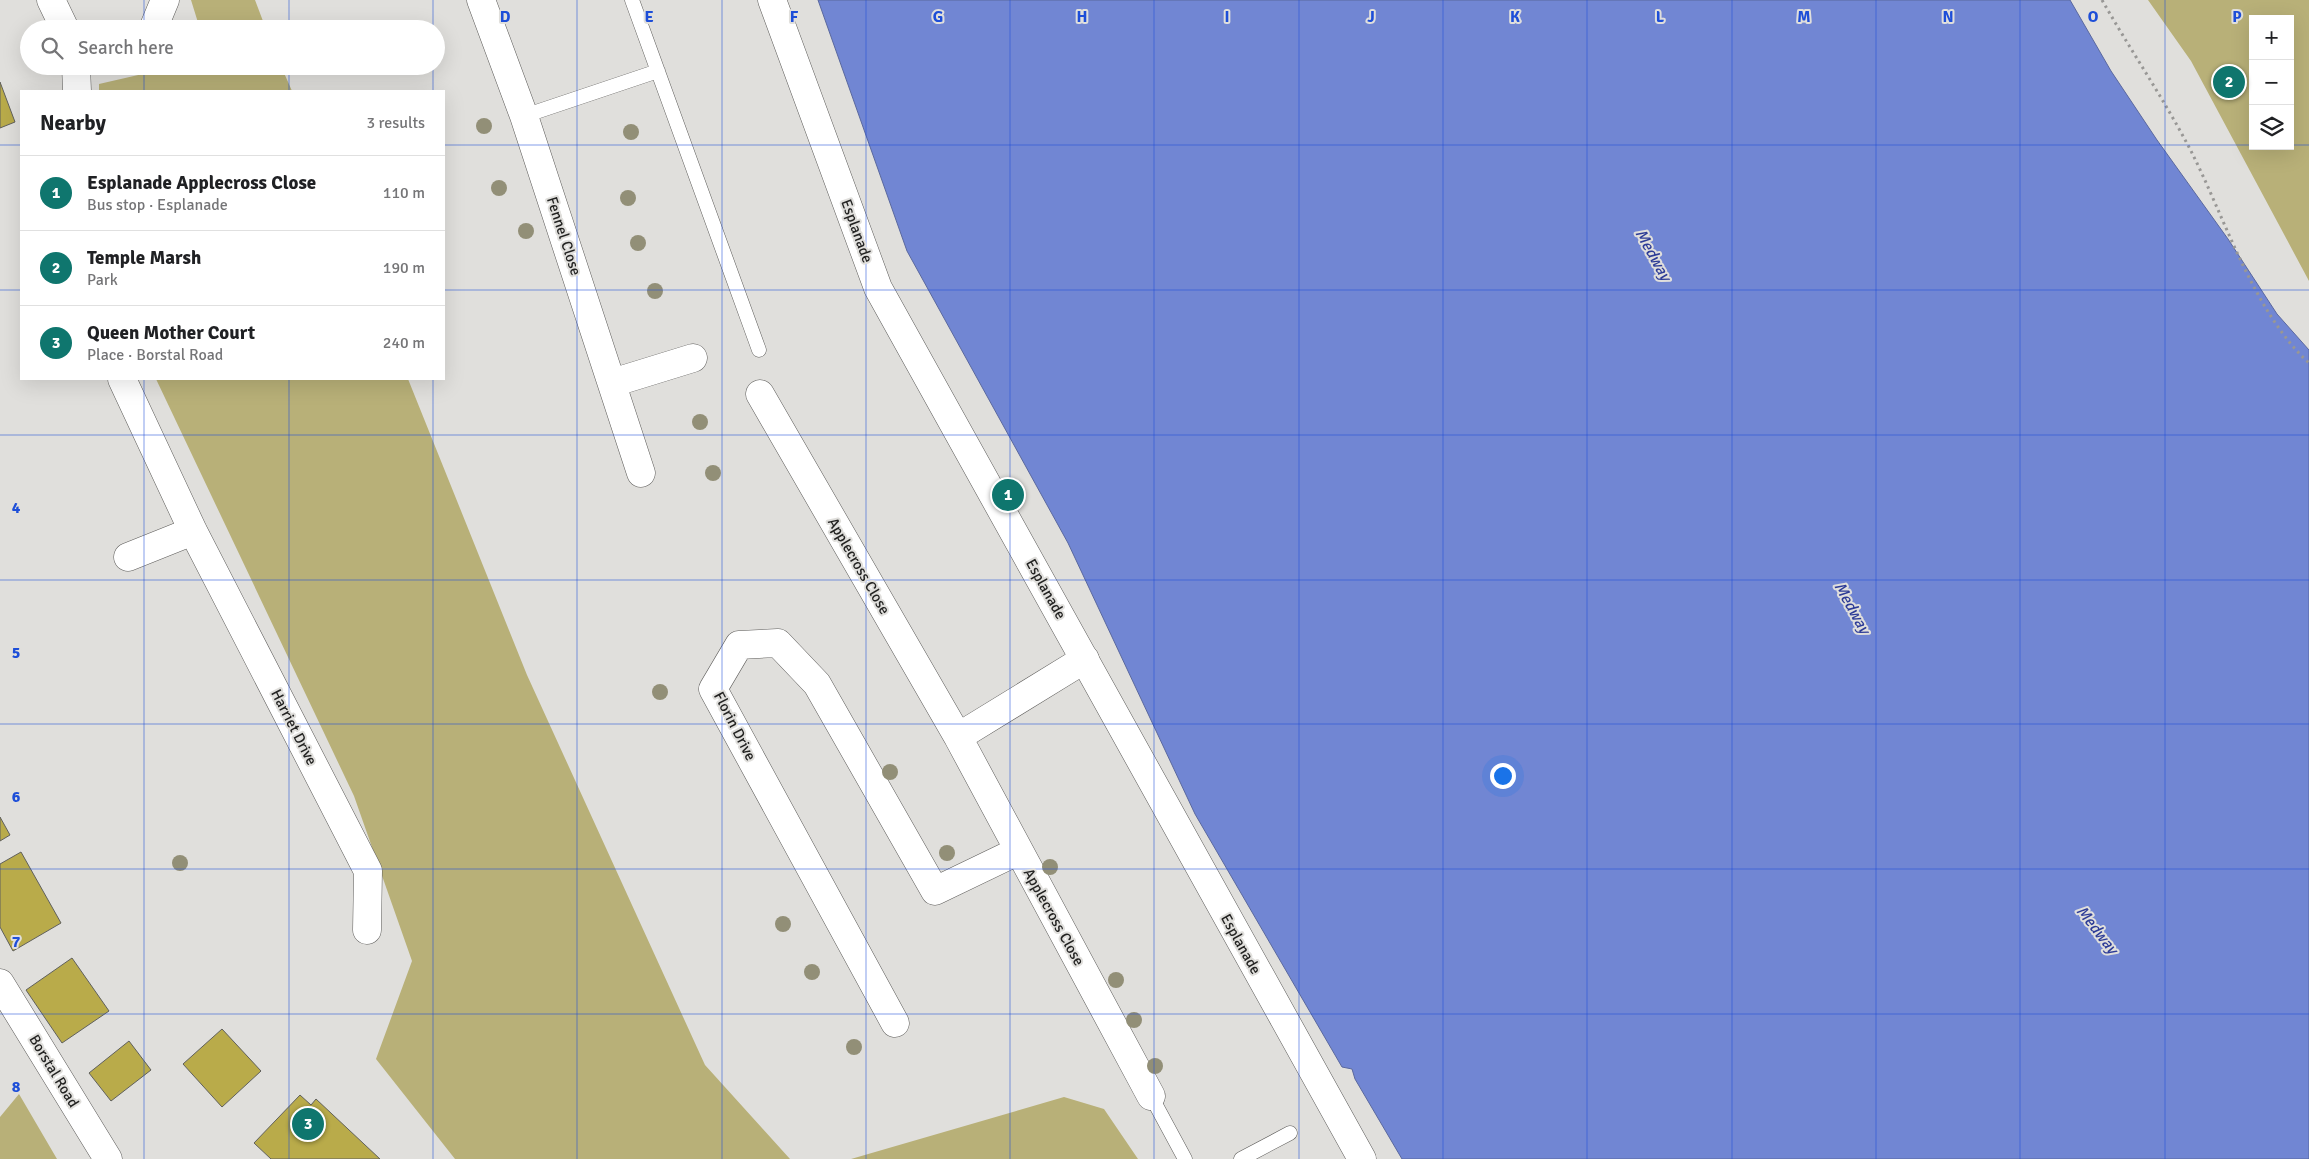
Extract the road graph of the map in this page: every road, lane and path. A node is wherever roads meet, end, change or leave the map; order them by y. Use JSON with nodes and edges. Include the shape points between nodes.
{"nodes":[{"id":1,"x":51,"y":0,"type":"edge"},
{"id":2,"x":165,"y":0,"type":"edge"},
{"id":3,"x":481,"y":0,"type":"edge"},
{"id":4,"x":632,"y":0,"type":"edge"},
{"id":5,"x":772,"y":0,"type":"edge"},
{"id":6,"x":2102,"y":0,"type":"edge"},
{"id":7,"x":61,"y":20,"type":"edge"},
{"id":8,"x":157,"y":20,"type":"edge"},
{"id":9,"x":658,"y":71,"type":"junction"},
{"id":10,"x":76,"y":75,"type":"edge"},
{"id":11,"x":77,"y":90,"type":"edge"},
{"id":12,"x":524,"y":116,"type":"junction"},
{"id":13,"x":759,"y":350,"type":"dead end"},
{"id":14,"x":694,"y":358,"type":"dead end"},
{"id":15,"x":2309,"y":363,"type":"edge"},
{"id":16,"x":122,"y":380,"type":"edge"},
{"id":17,"x":612,"y":383,"type":"junction"},
{"id":18,"x":760,"y":394,"type":"dead end"},
{"id":19,"x":641,"y":473,"type":"dead end"},
{"id":20,"x":193,"y":531,"type":"junction"},
{"id":21,"x":128,"y":557,"type":"dead end"},
{"id":22,"x":1086,"y":659,"type":"junction"},
{"id":23,"x":958,"y":737,"type":"junction"},
{"id":24,"x":1018,"y":851,"type":"junction"},
{"id":25,"x":367,"y":930,"type":"dead end"},
{"id":26,"x":1,"y":987,"type":"edge"},
{"id":27,"x":895,"y":1023,"type":"dead end"},
{"id":28,"x":1151,"y":1096,"type":"joint"},
{"id":29,"x":1290,"y":1133,"type":"dead end"},
{"id":30,"x":108,"y":1159,"type":"edge"},
{"id":31,"x":1185,"y":1159,"type":"edge"},
{"id":32,"x":1241,"y":1159,"type":"edge"},
{"id":33,"x":1362,"y":1159,"type":"edge"}],
"edges":[{"from":1,"to":7,"type":"street"},
{"from":2,"to":8,"type":"street"},
{"from":3,"to":12,"type":"street","name":"Fennel Close"},
{"from":4,"to":9,"type":"lane"},
{"from":5,"to":22,"type":"street","name":"Esplanade","via":[[878,288]]},
{"from":6,"to":15,"type":"path","via":[[2183,135],[2268,311],[2290,344]]},
{"from":9,"to":12,"type":"lane"},
{"from":9,"to":13,"type":"lane"},
{"from":10,"to":11,"type":"street"},
{"from":12,"to":17,"type":"street","name":"Fennel Close"},
{"from":14,"to":17,"type":"street"},
{"from":16,"to":20,"type":"street","name":"Harriet Drive"},
{"from":17,"to":19,"type":"street","name":"Fennel Close"},
{"from":18,"to":23,"type":"street","name":"Applecross Close"},
{"from":20,"to":21,"type":"street"},
{"from":20,"to":25,"type":"street","name":"Harriet Drive","via":[[368,871]]},
{"from":22,"to":23,"type":"street"},
{"from":22,"to":33,"type":"street","name":"Esplanade"},
{"from":23,"to":24,"type":"street","name":"Applecross Close"},
{"from":24,"to":27,"type":"street","name":"Florin Drive","via":[[935,891],[817,684],[778,643],[738,645],[713,689]]},
{"from":24,"to":28,"type":"street","name":"Applecross Close"},
{"from":26,"to":30,"type":"street","name":"Borstal Road"},
{"from":28,"to":31,"type":"lane"},
{"from":29,"to":32,"type":"lane"}]}
